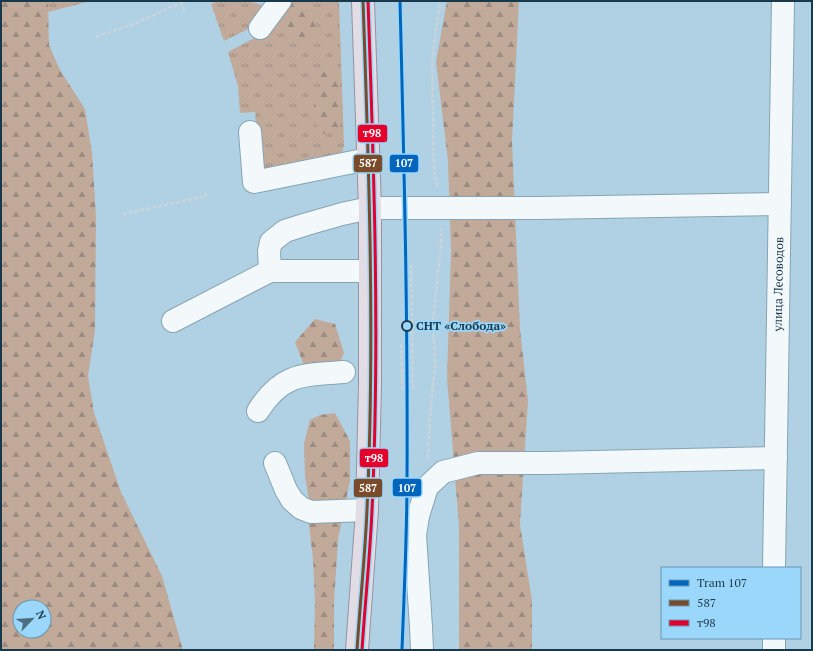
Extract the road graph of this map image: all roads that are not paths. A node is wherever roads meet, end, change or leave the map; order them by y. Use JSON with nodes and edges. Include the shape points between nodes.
{"nodes":[{"id":1,"x":280,"y":1,"type":"edge"},
{"id":2,"x":363,"y":1,"type":"edge"},
{"id":3,"x":783,"y":1,"type":"edge"},
{"id":4,"x":260,"y":28,"type":"dead end"},
{"id":5,"x":250,"y":132,"type":"dead end"},
{"id":6,"x":368,"y":159,"type":"junction"},
{"id":7,"x":780,"y":204,"type":"junction"},
{"id":8,"x":370,"y":208,"type":"junction"},
{"id":9,"x":270,"y":271,"type":"junction"},
{"id":10,"x":370,"y":271,"type":"junction"},
{"id":11,"x":173,"y":321,"type":"dead end"},
{"id":12,"x":344,"y":372,"type":"dead end"},
{"id":13,"x":258,"y":411,"type":"dead end"},
{"id":14,"x":776,"y":458,"type":"junction"},
{"id":15,"x":275,"y":463,"type":"dead end"},
{"id":16,"x":367,"y":510,"type":"junction"},
{"id":17,"x":774,"y":567,"type":"edge"},
{"id":18,"x":774,"y":639,"type":"edge"},
{"id":19,"x":357,"y":650,"type":"edge"},
{"id":20,"x":422,"y":650,"type":"edge"},
{"id":21,"x":774,"y":650,"type":"edge"}],
"edges":[{"from":1,"to":4,"type":"street"},
{"from":2,"to":6,"type":"main road"},
{"from":3,"to":7,"type":"street","name":"улица Лесоводов"},
{"from":5,"to":6,"type":"street","via":[[254,182]]},
{"from":6,"to":8,"type":"main road"},
{"from":7,"to":8,"type":"street"},
{"from":7,"to":14,"type":"street","name":"улица Лесоводов"},
{"from":8,"to":9,"type":"street","via":[[285,231],[271,242]]},
{"from":8,"to":10,"type":"main road"},
{"from":9,"to":10,"type":"street"},
{"from":9,"to":11,"type":"street"},
{"from":10,"to":16,"type":"main road"},
{"from":12,"to":13,"type":"street","via":[[302,375],[278,386]]},
{"from":14,"to":17,"type":"street","name":"улица Лесоводов"},
{"from":14,"to":20,"type":"street","via":[[478,463],[444,472],[427,486],[415,536]]},
{"from":15,"to":16,"type":"street","via":[[286,490],[301,508],[311,512]]},
{"from":16,"to":19,"type":"main road"},
{"from":18,"to":21,"type":"street"}]}
